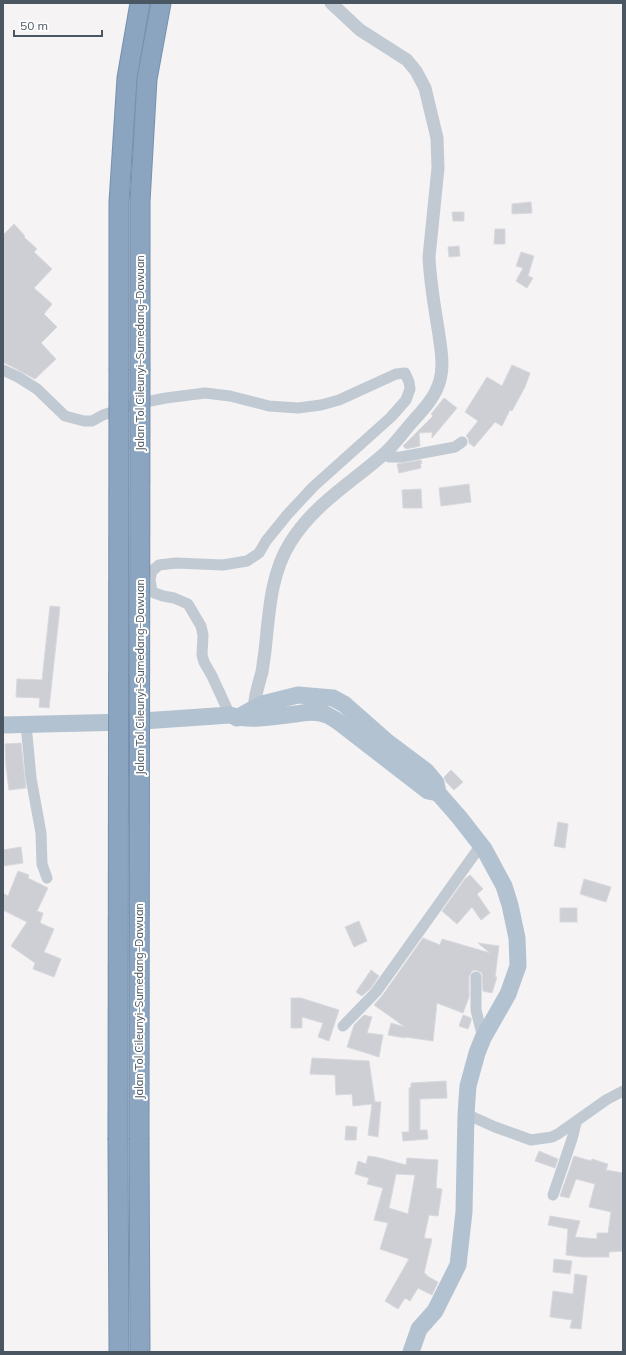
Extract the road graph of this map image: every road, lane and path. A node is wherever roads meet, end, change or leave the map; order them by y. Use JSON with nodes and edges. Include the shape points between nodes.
{"nodes":[{"id":1,"x":140,"y":3,"type":"edge"},
{"id":2,"x":161,"y":3,"type":"edge"},
{"id":3,"x":331,"y":3,"type":"edge"},
{"id":4,"x":3,"y":370,"type":"edge"},
{"id":5,"x":462,"y":442,"type":"dead end"},
{"id":6,"x":384,"y":453,"type":"junction"},
{"id":7,"x":254,"y":714,"type":"junction"},
{"id":8,"x":234,"y":716,"type":"junction"},
{"id":9,"x":346,"y":718,"type":"junction"},
{"id":10,"x":26,"y":724,"type":"junction"},
{"id":11,"x":3,"y":725,"type":"edge"},
{"id":12,"x":481,"y":845,"type":"junction"},
{"id":13,"x":47,"y":878,"type":"dead end"},
{"id":14,"x":476,"y":977,"type":"dead end"},
{"id":15,"x":343,"y":1026,"type":"dead end"},
{"id":16,"x":482,"y":1038,"type":"junction"},
{"id":17,"x":623,"y":1091,"type":"edge"},
{"id":18,"x":466,"y":1114,"type":"junction"},
{"id":19,"x":576,"y":1123,"type":"junction"},
{"id":20,"x":553,"y":1195,"type":"dead end"},
{"id":21,"x":119,"y":1352,"type":"edge"},
{"id":22,"x":140,"y":1352,"type":"edge"},
{"id":23,"x":411,"y":1352,"type":"edge"}],
"edges":[{"from":1,"to":21,"type":"highway","name":"Jalan Tol Cileunyi–Sumedang–Dawuan","bridge":true,"via":[[127,78],[119,202]]},
{"from":2,"to":22,"type":"highway","name":"Jalan Tol Cileunyi–Sumedang–Dawuan","bridge":true,"via":[[147,79],[140,202]]},
{"from":3,"to":6,"type":"street","via":[[360,30],[403,56],[410,64],[425,88],[437,138],[438,168],[429,272],[442,373],[440,382],[426,406]]},
{"from":4,"to":8,"type":"street","via":[[37,389],[65,416],[84,421],[92,421],[140,403],[205,393],[230,396],[269,406],[298,408],[321,405],[340,400],[396,374],[405,373],[410,390],[406,400],[391,417],[313,487],[287,515],[259,553],[247,561],[223,565],[176,563],[159,565],[152,571],[152,592],[188,604],[202,626],[204,662]]},
{"from":5,"to":6,"type":"street","via":[[455,447],[401,457],[389,457]]},
{"from":6,"to":7,"type":"street","via":[[320,507],[289,543],[278,567],[272,592]]},
{"from":7,"to":8,"type":"main road"},
{"from":7,"to":9,"type":"main road","via":[[319,713]]},
{"from":7,"to":9,"type":"main road","via":[[262,704],[298,695],[333,698],[344,704]]},
{"from":8,"to":10,"type":"main road"},
{"from":9,"to":12,"type":"main road","via":[[383,747],[426,771],[436,783],[438,793]]},
{"from":10,"to":11,"type":"main road"},
{"from":10,"to":13,"type":"street","via":[[31,778],[41,833],[42,864]]},
{"from":12,"to":15,"type":"street","via":[[376,992]]},
{"from":12,"to":16,"type":"main road","via":[[504,886],[515,927],[518,960],[508,994]]},
{"from":14,"to":16,"type":"street","via":[[476,1010]]},
{"from":16,"to":18,"type":"main road","via":[[468,1086]]},
{"from":17,"to":19,"type":"street","via":[[606,1100]]},
{"from":18,"to":19,"type":"street","via":[[531,1140],[552,1137]]},
{"from":18,"to":23,"type":"main road","via":[[464,1212],[458,1265],[435,1312],[419,1329]]},
{"from":19,"to":20,"type":"street"}]}
